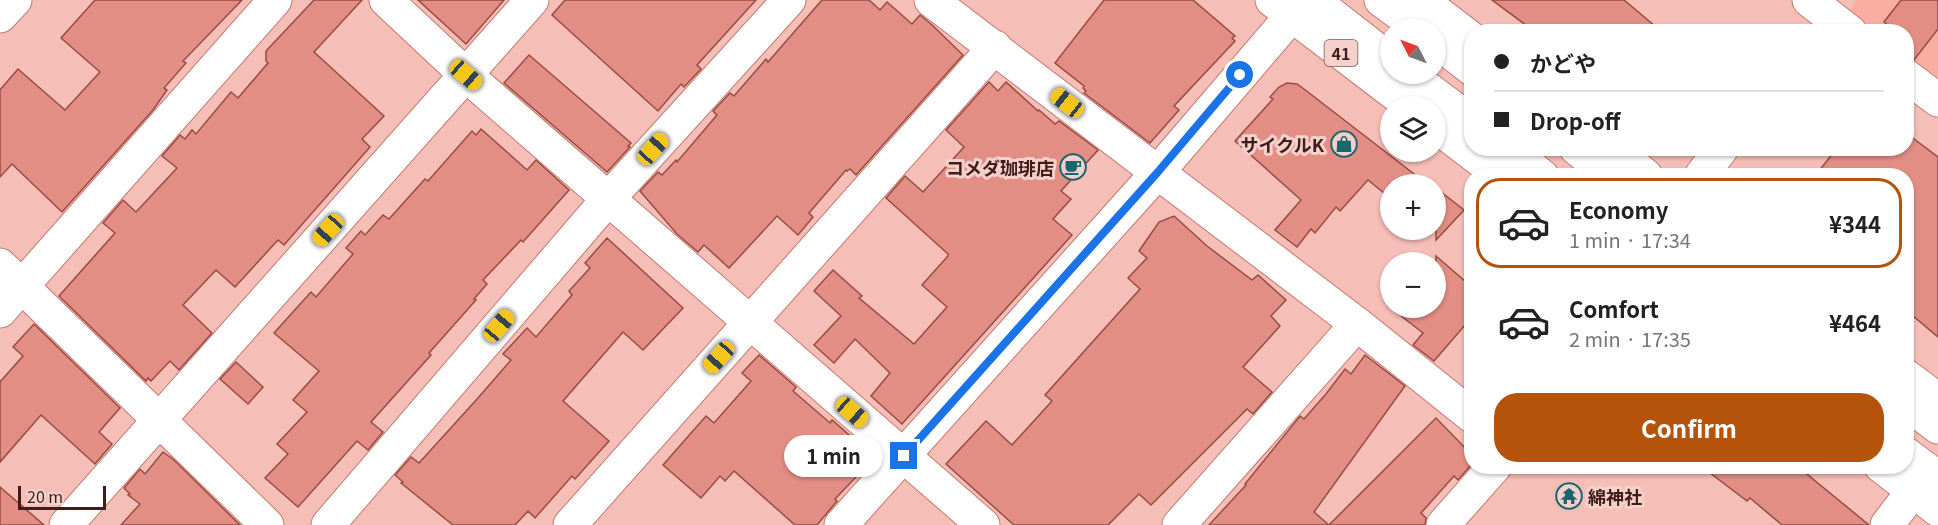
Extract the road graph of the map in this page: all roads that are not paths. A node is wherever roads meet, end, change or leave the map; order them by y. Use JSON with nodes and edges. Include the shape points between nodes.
{"nodes":[{"id":1,"x":15,"y":0,"type":"edge"},
{"id":2,"x":275,"y":0,"type":"edge"},
{"id":3,"x":386,"y":0,"type":"edge"},
{"id":4,"x":532,"y":0,"type":"edge"},
{"id":5,"x":789,"y":0,"type":"edge"},
{"id":6,"x":931,"y":0,"type":"edge"},
{"id":7,"x":1382,"y":0,"type":"edge"},
{"id":8,"x":1421,"y":0,"type":"edge"},
{"id":9,"x":1295,"y":4,"type":"edge"},
{"id":10,"x":0,"y":16,"type":"edge"},
{"id":11,"x":1406,"y":18,"type":"edge"},
{"id":12,"x":1464,"y":33,"type":"edge"},
{"id":13,"x":995,"y":47,"type":"junction"},
{"id":14,"x":1446,"y":49,"type":"edge"},
{"id":15,"x":1380,"y":54,"type":"edge"},
{"id":16,"x":1464,"y":63,"type":"edge"},
{"id":17,"x":466,"y":75,"type":"junction"},
{"id":18,"x":1914,"y":82,"type":"edge"},
{"id":19,"x":1421,"y":84,"type":"edge"},
{"id":20,"x":1400,"y":96,"type":"edge"},
{"id":21,"x":1938,"y":100,"type":"edge"},
{"id":22,"x":1464,"y":116,"type":"edge"},
{"id":23,"x":1446,"y":134,"type":"edge"},
{"id":24,"x":1464,"y":148,"type":"edge"},
{"id":25,"x":1475,"y":156,"type":"edge"},
{"id":26,"x":1516,"y":156,"type":"edge"},
{"id":27,"x":1586,"y":156,"type":"edge"},
{"id":28,"x":1621,"y":156,"type":"edge"},
{"id":29,"x":1491,"y":168,"type":"edge"},
{"id":30,"x":1532,"y":168,"type":"edge"},
{"id":31,"x":1601,"y":168,"type":"edge"},
{"id":32,"x":1636,"y":168,"type":"edge"},
{"id":33,"x":1157,"y":173,"type":"junction"},
{"id":34,"x":608,"y":199,"type":"junction"},
{"id":35,"x":11,"y":276,"type":"edge"},
{"id":36,"x":0,"y":311,"type":"edge"},
{"id":37,"x":749,"y":323,"type":"junction"},
{"id":38,"x":1357,"y":324,"type":"junction"},
{"id":39,"x":1914,"y":382,"type":"edge"},
{"id":40,"x":1938,"y":400,"type":"edge"},
{"id":41,"x":1914,"y":409,"type":"edge"},
{"id":42,"x":1464,"y":410,"type":"edge"},
{"id":43,"x":159,"y":421,"type":"junction"},
{"id":44,"x":1938,"y":427,"type":"edge"},
{"id":45,"x":904,"y":456,"type":"junction"},
{"id":46,"x":1914,"y":467,"type":"edge"},
{"id":47,"x":1488,"y":474,"type":"edge"},
{"id":48,"x":1896,"y":474,"type":"edge"},
{"id":49,"x":1930,"y":493,"type":"edge"},
{"id":50,"x":66,"y":525,"type":"edge"},
{"id":51,"x":267,"y":525,"type":"edge"},
{"id":52,"x":328,"y":525,"type":"edge"},
{"id":53,"x":570,"y":525,"type":"edge"},
{"id":54,"x":841,"y":525,"type":"edge"},
{"id":55,"x":983,"y":525,"type":"edge"},
{"id":56,"x":1179,"y":525,"type":"edge"},
{"id":57,"x":1443,"y":525,"type":"edge"},
{"id":58,"x":1887,"y":525,"type":"edge"}],
"edges":[{"from":1,"to":10,"type":"main road"},
{"from":2,"to":35,"type":"main road"},
{"from":3,"to":17,"type":"main road"},
{"from":4,"to":17,"type":"main road"},
{"from":5,"to":34,"type":"main road"},
{"from":6,"to":13,"type":"main road"},
{"from":7,"to":11,"type":"main road"},
{"from":8,"to":12,"type":"main road"},
{"from":9,"to":15,"type":"main road"},
{"from":9,"to":20,"type":"main road","number":"41"},
{"from":9,"to":33,"type":"main road"},
{"from":13,"to":33,"type":"main road"},
{"from":13,"to":37,"type":"main road"},
{"from":14,"to":16,"type":"main road"},
{"from":17,"to":34,"type":"main road"},
{"from":17,"to":43,"type":"main road"},
{"from":18,"to":21,"type":"main road"},
{"from":19,"to":22,"type":"main road"},
{"from":23,"to":24,"type":"main road"},
{"from":25,"to":29,"type":"main road"},
{"from":26,"to":30,"type":"main road"},
{"from":27,"to":31,"type":"main road"},
{"from":28,"to":32,"type":"main road"},
{"from":33,"to":38,"type":"main road"},
{"from":33,"to":45,"type":"main road"},
{"from":34,"to":37,"type":"main road"},
{"from":34,"to":52,"type":"main road"},
{"from":35,"to":36,"type":"main road"},
{"from":35,"to":43,"type":"main road"},
{"from":37,"to":45,"type":"main road"},
{"from":37,"to":53,"type":"main road"},
{"from":38,"to":42,"type":"main road"},
{"from":38,"to":56,"type":"main road"},
{"from":39,"to":40,"type":"main road"},
{"from":41,"to":44,"type":"main road"},
{"from":43,"to":50,"type":"main road"},
{"from":43,"to":51,"type":"main road"},
{"from":45,"to":54,"type":"main road"},
{"from":45,"to":55,"type":"main road"},
{"from":46,"to":49,"type":"main road"},
{"from":47,"to":57,"type":"main road"},
{"from":48,"to":49,"type":"main road"},
{"from":49,"to":58,"type":"main road"}]}
